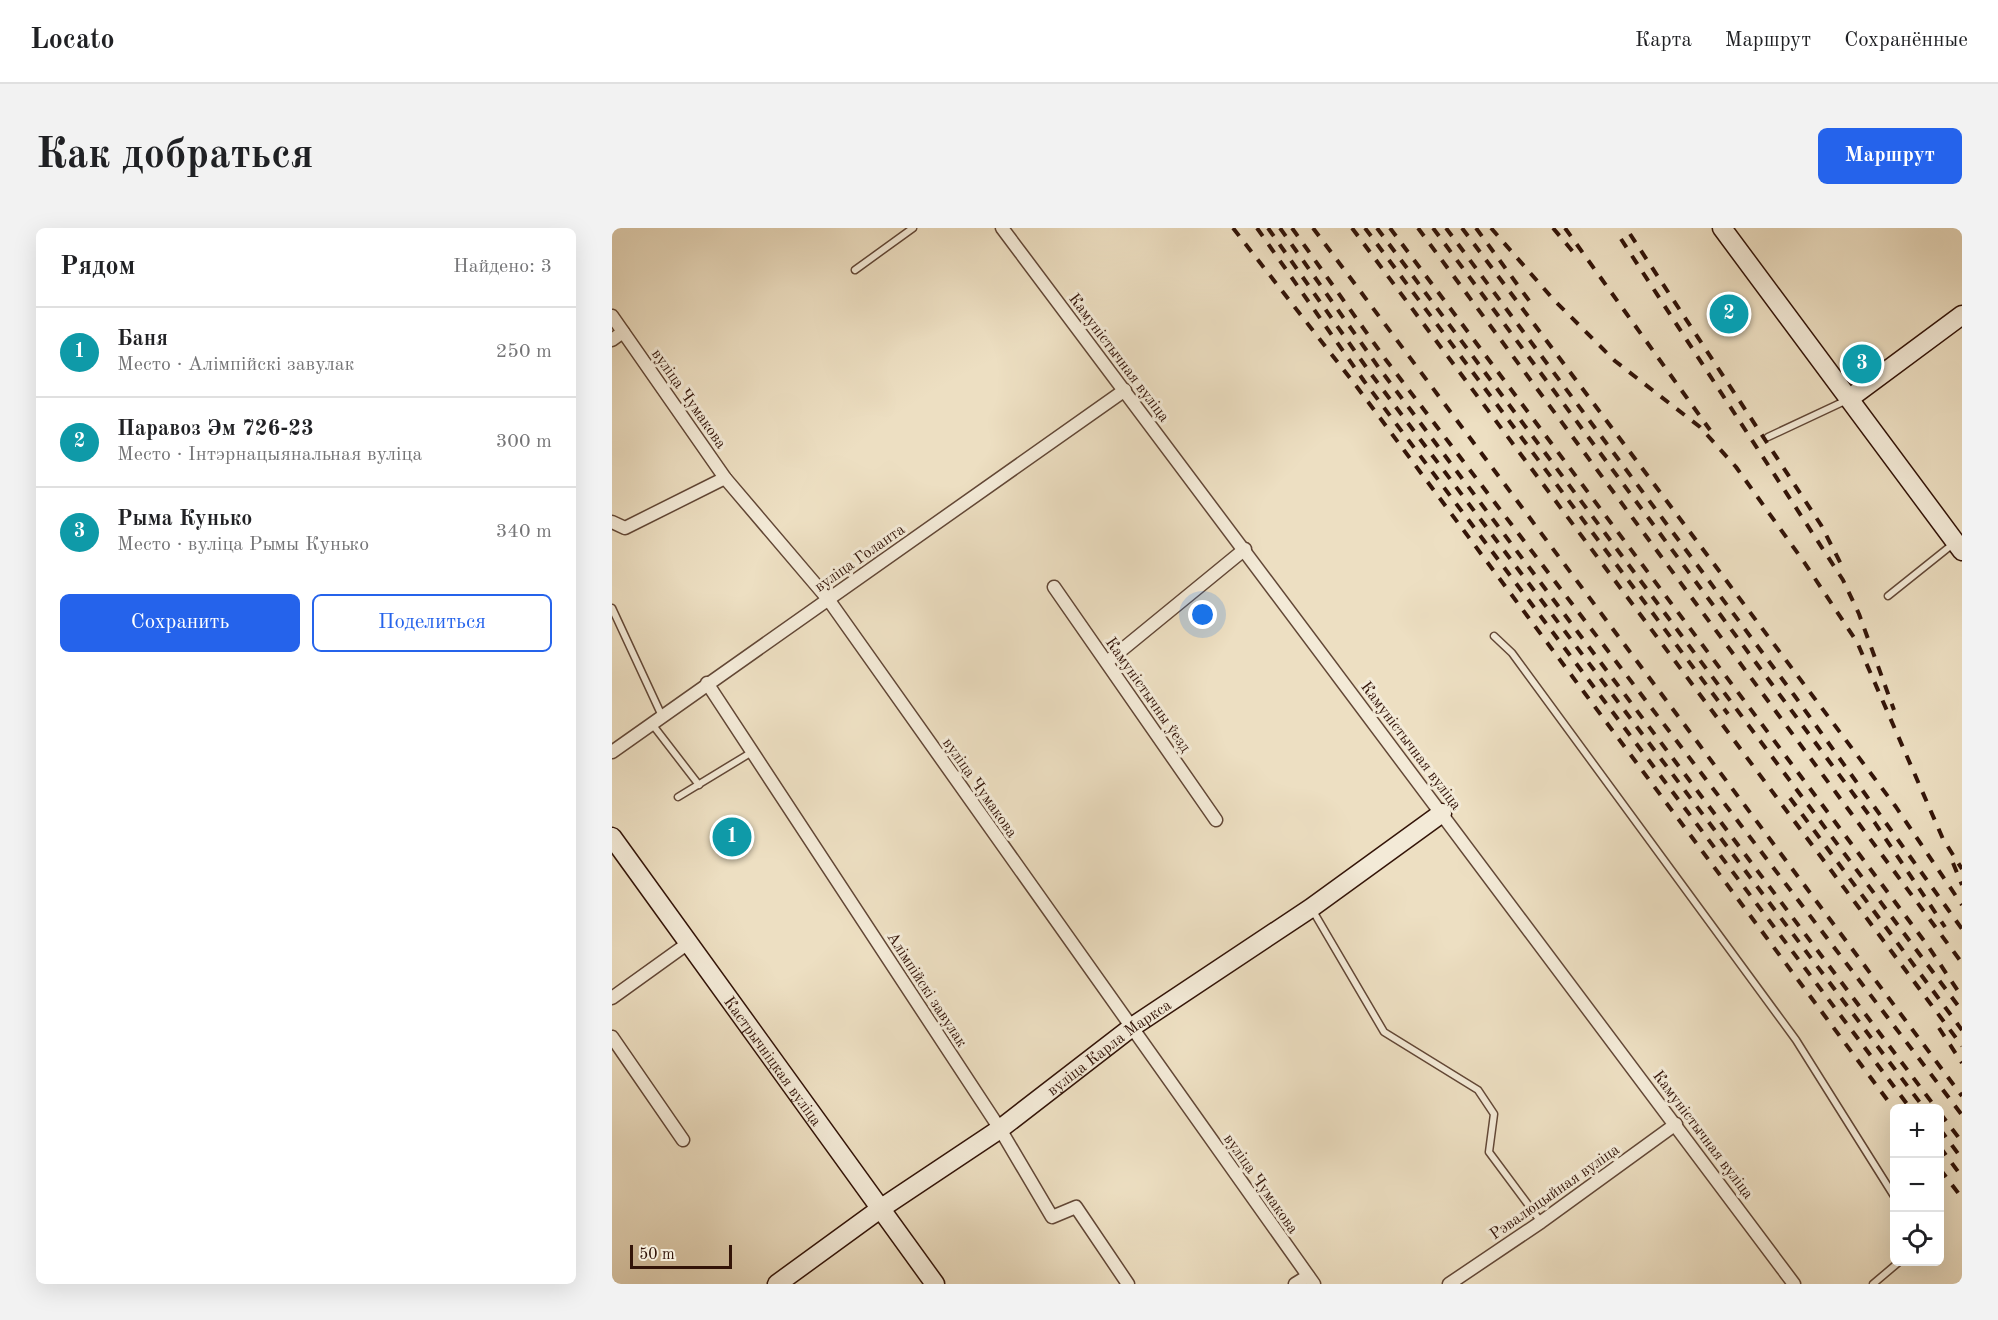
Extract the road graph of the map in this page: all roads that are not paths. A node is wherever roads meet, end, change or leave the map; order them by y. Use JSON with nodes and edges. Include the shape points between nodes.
{"nodes":[{"id":1,"x":913,"y":228,"type":"edge"},
{"id":2,"x":1002,"y":228,"type":"edge"},
{"id":3,"x":1722,"y":228,"type":"edge"},
{"id":4,"x":855,"y":270,"type":"dead end"},
{"id":5,"x":1962,"y":315,"type":"edge"},
{"id":6,"x":612,"y":316,"type":"edge"},
{"id":7,"x":623,"y":332,"type":"junction"},
{"id":8,"x":612,"y":340,"type":"edge"},
{"id":9,"x":1125,"y":390,"type":"junction"},
{"id":10,"x":1850,"y":398,"type":"junction"},
{"id":11,"x":1768,"y":437,"type":"dead end"},
{"id":12,"x":725,"y":478,"type":"junction"},
{"id":13,"x":612,"y":522,"type":"edge"},
{"id":14,"x":1959,"y":547,"type":"edge"},
{"id":15,"x":1245,"y":549,"type":"junction"},
{"id":16,"x":1054,"y":587,"type":"dead end"},
{"id":17,"x":1888,"y":596,"type":"dead end"},
{"id":18,"x":828,"y":600,"type":"junction"},
{"id":19,"x":612,"y":608,"type":"edge"},
{"id":20,"x":1494,"y":636,"type":"dead end"},
{"id":21,"x":1107,"y":662,"type":"junction"},
{"id":22,"x":707,"y":683,"type":"junction"},
{"id":23,"x":656,"y":719,"type":"junction"},
{"id":24,"x":612,"y":752,"type":"edge"},
{"id":25,"x":752,"y":752,"type":"junction"},
{"id":26,"x":699,"y":785,"type":"junction"},
{"id":27,"x":678,"y":797,"type":"dead end"},
{"id":28,"x":1442,"y":813,"type":"junction"},
{"id":29,"x":1216,"y":820,"type":"dead end"},
{"id":30,"x":612,"y":837,"type":"edge"},
{"id":31,"x":1311,"y":908,"type":"junction"},
{"id":32,"x":687,"y":944,"type":"junction"},
{"id":33,"x":612,"y":998,"type":"edge"},
{"id":34,"x":1132,"y":1027,"type":"junction"},
{"id":35,"x":612,"y":1037,"type":"edge"},
{"id":36,"x":1676,"y":1124,"type":"junction"},
{"id":37,"x":1000,"y":1128,"type":"junction"},
{"id":38,"x":683,"y":1140,"type":"dead end"},
{"id":39,"x":1890,"y":1190,"type":"edge"},
{"id":40,"x":880,"y":1209,"type":"junction"},
{"id":41,"x":1541,"y":1222,"type":"junction"},
{"id":42,"x":1894,"y":1266,"type":"edge"},
{"id":43,"x":1311,"y":1280,"type":"edge"},
{"id":44,"x":777,"y":1284,"type":"edge"},
{"id":45,"x":934,"y":1284,"type":"edge"},
{"id":46,"x":1128,"y":1284,"type":"edge"},
{"id":47,"x":1295,"y":1284,"type":"edge"},
{"id":48,"x":1449,"y":1284,"type":"edge"},
{"id":49,"x":1794,"y":1284,"type":"edge"},
{"id":50,"x":1873,"y":1284,"type":"edge"}],
"edges":[{"from":1,"to":4,"type":"lane"},
{"from":2,"to":9,"type":"street","name":"Камуністычная вуліца"},
{"from":3,"to":10,"type":"street"},
{"from":5,"to":10,"type":"street"},
{"from":6,"to":7,"type":"street","name":"вуліца Чумакова"},
{"from":7,"to":8,"type":"street"},
{"from":7,"to":12,"type":"street","name":"вуліца Чумакова"},
{"from":9,"to":15,"type":"street","name":"Камуністычная вуліца"},
{"from":9,"to":18,"type":"street","name":"вуліца Голанта"},
{"from":10,"to":11,"type":"lane"},
{"from":10,"to":14,"type":"street"},
{"from":12,"to":13,"type":"street","via":[[625,528]]},
{"from":12,"to":18,"type":"street","name":"вуліца Чумакова"},
{"from":14,"to":17,"type":"lane"},
{"from":15,"to":21,"type":"street"},
{"from":15,"to":28,"type":"street","name":"Камуністычная вуліца"},
{"from":16,"to":21,"type":"street","name":"Камуністычны ўезд"},
{"from":18,"to":22,"type":"street","name":"вуліца Голанта"},
{"from":18,"to":34,"type":"street","name":"вуліца Чумакова"},
{"from":19,"to":23,"type":"lane"},
{"from":20,"to":39,"type":"lane","via":[[1512,653],[1796,1040]]},
{"from":21,"to":29,"type":"street","name":"Камуністычны ўезд"},
{"from":22,"to":23,"type":"street","name":"вуліца Голанта"},
{"from":22,"to":25,"type":"street","name":"Алімпійскі завулак"},
{"from":23,"to":24,"type":"street","name":"вуліца Голанта"},
{"from":23,"to":26,"type":"lane"},
{"from":25,"to":26,"type":"lane"},
{"from":25,"to":37,"type":"street","name":"Алімпійскі завулак"},
{"from":26,"to":27,"type":"lane"},
{"from":28,"to":31,"type":"street","name":"вуліца Карла Маркса"},
{"from":28,"to":36,"type":"street","name":"Камуністычная вуліца"},
{"from":30,"to":32,"type":"street","name":"Кастрычніцкая вуліца"},
{"from":31,"to":34,"type":"street","name":"вуліца Карла Маркса"},
{"from":31,"to":41,"type":"lane","via":[[1384,1032],[1478,1090],[1494,1114],[1489,1152]]},
{"from":32,"to":33,"type":"street"},
{"from":32,"to":40,"type":"street","name":"Кастрычніцкая вуліца"},
{"from":34,"to":37,"type":"street","name":"вуліца Карла Маркса"},
{"from":34,"to":43,"type":"street","name":"вуліца Чумакова"},
{"from":35,"to":38,"type":"street"},
{"from":36,"to":41,"type":"street","name":"Рэвалюцыйная вуліца"},
{"from":36,"to":49,"type":"street","name":"Камуністычная вуліца"},
{"from":37,"to":40,"type":"street","name":"вуліца Карла Маркса"},
{"from":37,"to":46,"type":"street","name":"Алімпійскі завулак","via":[[1052,1217],[1076,1207]]},
{"from":40,"to":44,"type":"street","name":"вуліца Карла Маркса"},
{"from":40,"to":45,"type":"street","name":"Кастрычніцкая вуліца"},
{"from":41,"to":48,"type":"street","name":"Рэвалюцыйная вуліца"},
{"from":42,"to":50,"type":"lane"},
{"from":43,"to":47,"type":"street"}]}
